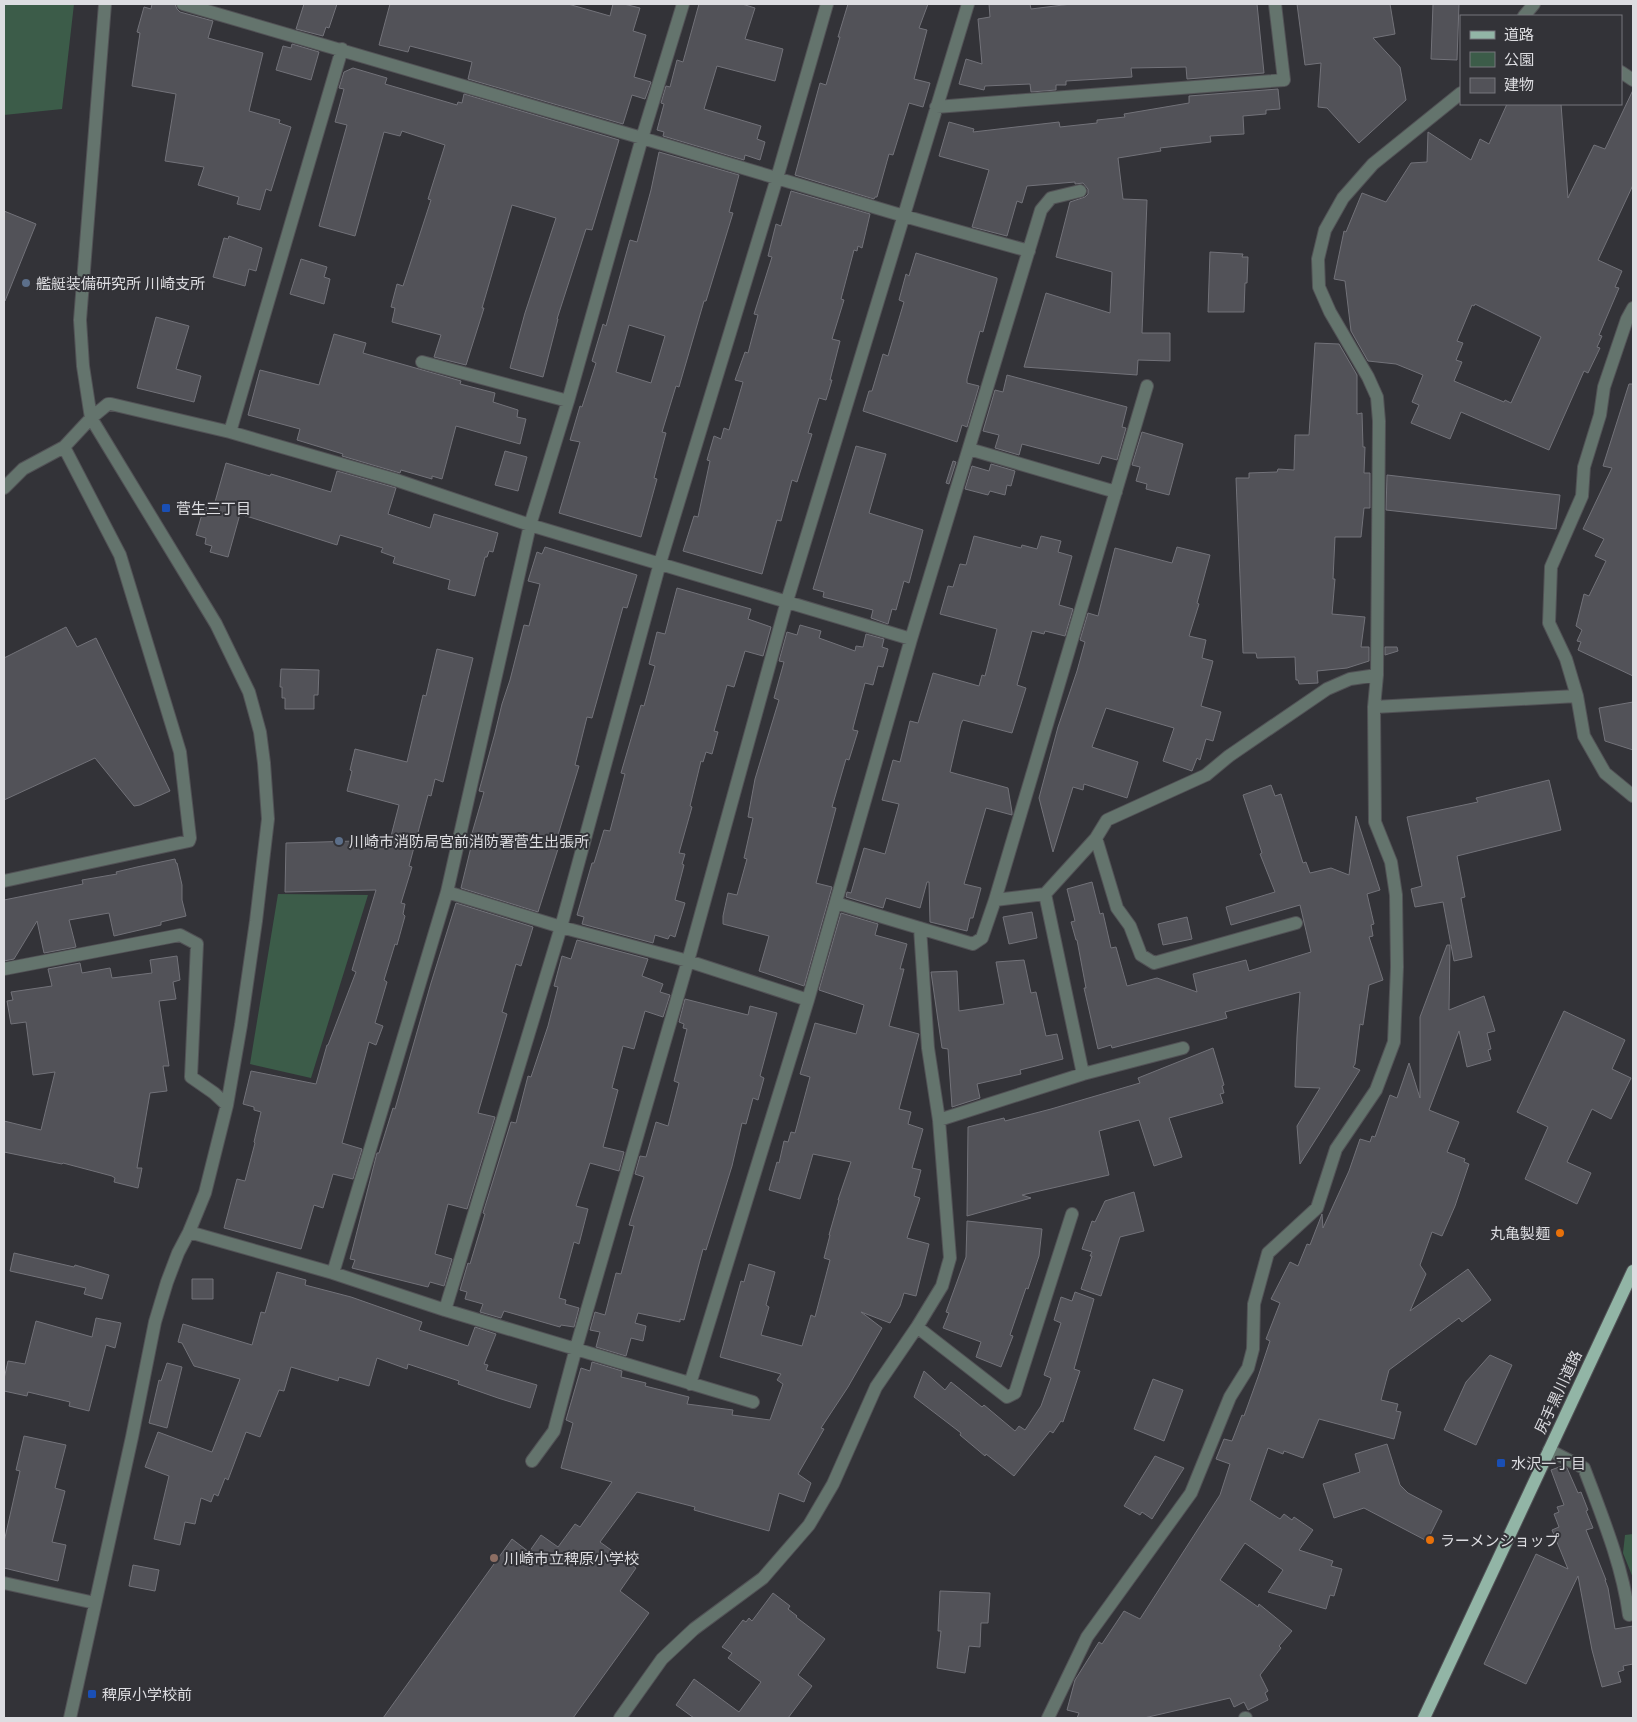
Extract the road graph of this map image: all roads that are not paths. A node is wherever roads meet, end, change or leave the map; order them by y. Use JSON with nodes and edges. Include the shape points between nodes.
{"nodes":[{"id":1,"x":105,"y":4,"type":"edge"},
{"id":2,"x":184,"y":4,"type":"edge"},
{"id":3,"x":683,"y":4,"type":"edge"},
{"id":4,"x":827,"y":4,"type":"edge"},
{"id":5,"x":968,"y":4,"type":"edge"},
{"id":6,"x":1275,"y":4,"type":"edge"},
{"id":7,"x":342,"y":50,"type":"junction"},
{"id":8,"x":1622,"y":73,"type":"edge"},
{"id":9,"x":1633,"y":80,"type":"edge"},
{"id":10,"x":1460,"y":93,"type":"edge"},
{"id":11,"x":936,"y":107,"type":"junction"},
{"id":12,"x":642,"y":138,"type":"junction"},
{"id":13,"x":777,"y":178,"type":"junction"},
{"id":14,"x":1080,"y":191,"type":"dead end"},
{"id":15,"x":904,"y":216,"type":"junction"},
{"id":16,"x":1029,"y":251,"type":"junction"},
{"id":17,"x":1633,"y":308,"type":"edge"},
{"id":18,"x":422,"y":362,"type":"dead end"},
{"id":19,"x":1147,"y":386,"type":"dead end"},
{"id":20,"x":568,"y":401,"type":"junction"},
{"id":21,"x":91,"y":418,"type":"junction"},
{"id":22,"x":230,"y":432,"type":"junction"},
{"id":23,"x":64,"y":447,"type":"junction"},
{"id":24,"x":969,"y":449,"type":"junction"},
{"id":25,"x":4,"y":488,"type":"edge"},
{"id":26,"x":1116,"y":492,"type":"junction"},
{"id":27,"x":530,"y":525,"type":"junction"},
{"id":28,"x":660,"y":563,"type":"junction"},
{"id":29,"x":787,"y":601,"type":"junction"},
{"id":30,"x":911,"y":639,"type":"junction"},
{"id":31,"x":1377,"y":675,"type":"junction"},
{"id":32,"x":1577,"y":696,"type":"junction"},
{"id":33,"x":1374,"y":707,"type":"junction"},
{"id":34,"x":1633,"y":796,"type":"edge"},
{"id":35,"x":1096,"y":838,"type":"junction"},
{"id":36,"x":4,"y":881,"type":"edge"},
{"id":37,"x":446,"y":892,"type":"junction"},
{"id":38,"x":1045,"y":894,"type":"junction"},
{"id":39,"x":995,"y":900,"type":"junction"},
{"id":40,"x":836,"y":903,"type":"junction"},
{"id":41,"x":1296,"y":923,"type":"dead end"},
{"id":42,"x":561,"y":927,"type":"junction"},
{"id":43,"x":920,"y":928,"type":"junction"},
{"id":44,"x":688,"y":961,"type":"junction"},
{"id":45,"x":4,"y":969,"type":"edge"},
{"id":46,"x":808,"y":1000,"type":"junction"},
{"id":47,"x":1183,"y":1048,"type":"dead end"},
{"id":48,"x":1083,"y":1074,"type":"junction"},
{"id":49,"x":227,"y":1104,"type":"junction"},
{"id":50,"x":940,"y":1120,"type":"junction"},
{"id":51,"x":1072,"y":1214,"type":"dead end"},
{"id":52,"x":189,"y":1232,"type":"junction"},
{"id":53,"x":1633,"y":1271,"type":"edge"},
{"id":54,"x":332,"y":1272,"type":"junction"},
{"id":55,"x":445,"y":1310,"type":"junction"},
{"id":56,"x":917,"y":1327,"type":"junction"},
{"id":57,"x":576,"y":1348,"type":"junction"},
{"id":58,"x":690,"y":1384,"type":"junction"},
{"id":59,"x":752,"y":1402,"type":"dead end"},
{"id":60,"x":1549,"y":1450,"type":"junction"},
{"id":61,"x":532,"y":1461,"type":"dead end"},
{"id":62,"x":4,"y":1583,"type":"edge"},
{"id":63,"x":95,"y":1603,"type":"junction"},
{"id":64,"x":1629,"y":1615,"type":"dead end"},
{"id":65,"x":70,"y":1718,"type":"edge"},
{"id":66,"x":620,"y":1718,"type":"edge"},
{"id":67,"x":1048,"y":1718,"type":"edge"},
{"id":68,"x":1424,"y":1718,"type":"edge"}],
"edges":[{"from":1,"to":21,"type":"street","via":[[80,320]]},
{"from":2,"to":7,"type":"street"},
{"from":3,"to":12,"type":"street"},
{"from":4,"to":13,"type":"street"},
{"from":5,"to":11,"type":"street"},
{"from":6,"to":11,"type":"street","via":[[1284,80]]},
{"from":7,"to":12,"type":"street"},
{"from":7,"to":22,"type":"street"},
{"from":8,"to":9,"type":"street"},
{"from":10,"to":31,"type":"street","via":[[1373,164],[1343,198],[1325,230],[1318,259],[1319,287],[1377,397]]},
{"from":11,"to":15,"type":"street"},
{"from":12,"to":13,"type":"street"},
{"from":12,"to":20,"type":"street"},
{"from":13,"to":15,"type":"street"},
{"from":13,"to":28,"type":"street"},
{"from":14,"to":16,"type":"street","via":[[1052,198],[1041,210]]},
{"from":15,"to":16,"type":"street"},
{"from":15,"to":29,"type":"street"},
{"from":16,"to":24,"type":"street"},
{"from":17,"to":32,"type":"street","via":[[1604,386],[1600,415],[1584,468],[1582,496],[1551,567],[1549,623],[1566,659]]},
{"from":18,"to":20,"type":"street"},
{"from":19,"to":26,"type":"street"},
{"from":20,"to":27,"type":"street"},
{"from":21,"to":22,"type":"street","via":[[111,404]]},
{"from":21,"to":23,"type":"street"},
{"from":21,"to":49,"type":"street","via":[[216,624],[249,692],[260,732],[268,819],[255,930]]},
{"from":22,"to":27,"type":"street","via":[[392,479]]},
{"from":23,"to":25,"type":"street","via":[[23,469]]},
{"from":23,"to":36,"type":"street","via":[[120,555],[180,752],[190,838]]},
{"from":24,"to":26,"type":"street"},
{"from":24,"to":30,"type":"street"},
{"from":26,"to":39,"type":"street"},
{"from":27,"to":28,"type":"street"},
{"from":27,"to":37,"type":"street"},
{"from":28,"to":29,"type":"street"},
{"from":28,"to":42,"type":"street"},
{"from":29,"to":30,"type":"street"},
{"from":29,"to":44,"type":"street"},
{"from":30,"to":40,"type":"street"},
{"from":31,"to":33,"type":"street"},
{"from":31,"to":35,"type":"street","via":[[1327,688],[1229,756],[1206,776],[1107,820]]},
{"from":32,"to":33,"type":"street"},
{"from":32,"to":34,"type":"street","via":[[1584,736],[1605,772]]},
{"from":33,"to":67,"type":"street","via":[[1375,822],[1391,862],[1396,895],[1394,1042],[1376,1090],[1336,1149],[1317,1208],[1268,1253],[1254,1304],[1253,1349],[1248,1368],[1230,1397],[1192,1493],[1087,1637]]},
{"from":35,"to":38,"type":"street"},
{"from":35,"to":41,"type":"street","via":[[1117,908],[1130,926],[1141,955],[1154,963]]},
{"from":37,"to":42,"type":"street"},
{"from":37,"to":54,"type":"street"},
{"from":38,"to":39,"type":"street"},
{"from":38,"to":48,"type":"street"},
{"from":39,"to":43,"type":"street","via":[[982,938],[973,944]]},
{"from":40,"to":43,"type":"street"},
{"from":40,"to":46,"type":"street"},
{"from":42,"to":44,"type":"street"},
{"from":42,"to":55,"type":"street"},
{"from":43,"to":50,"type":"street","via":[[928,1048]]},
{"from":44,"to":46,"type":"street"},
{"from":44,"to":57,"type":"street"},
{"from":45,"to":49,"type":"street","via":[[180,935],[197,944],[191,1077]]},
{"from":46,"to":58,"type":"street"},
{"from":47,"to":48,"type":"street"},
{"from":48,"to":50,"type":"street"},
{"from":49,"to":52,"type":"street","via":[[205,1192]]},
{"from":50,"to":56,"type":"street","via":[[950,1258],[942,1286]]},
{"from":51,"to":56,"type":"street","via":[[1015,1393],[1007,1397]]},
{"from":52,"to":54,"type":"street"},
{"from":52,"to":63,"type":"street","via":[[167,1282],[155,1322]]},
{"from":53,"to":60,"type":"main road","name":"尻手黒川道路"},
{"from":54,"to":55,"type":"street"},
{"from":55,"to":57,"type":"street"},
{"from":56,"to":66,"type":"street","via":[[876,1387],[833,1484],[809,1524],[763,1578],[694,1629],[662,1659]]},
{"from":57,"to":58,"type":"street"},
{"from":57,"to":61,"type":"street","via":[[554,1431]]},
{"from":58,"to":59,"type":"street"},
{"from":60,"to":64,"type":"street","via":[[1584,1468],[1611,1542]]},
{"from":60,"to":68,"type":"main road","name":"尻手黒川道路"},
{"from":62,"to":63,"type":"street"},
{"from":63,"to":65,"type":"street"}]}
